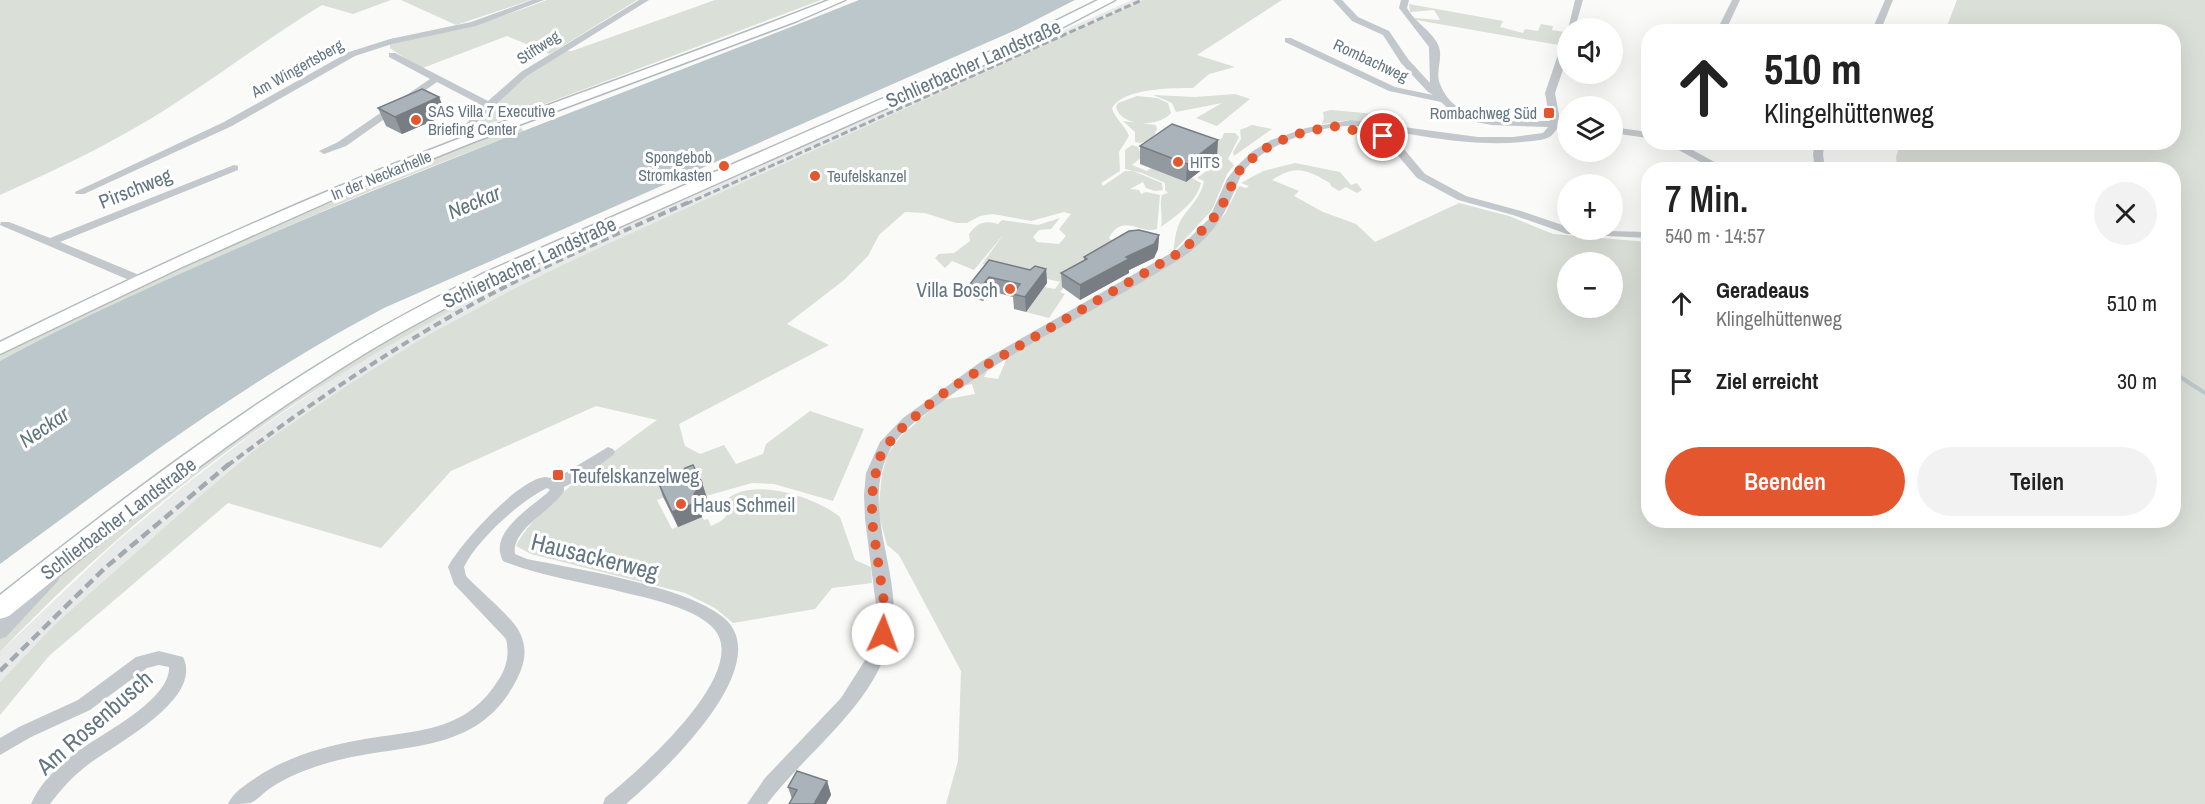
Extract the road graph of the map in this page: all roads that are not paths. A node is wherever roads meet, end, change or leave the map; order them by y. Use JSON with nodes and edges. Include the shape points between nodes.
{"nodes":[{"id":1,"x":540,"y":0,"type":"edge"},
{"id":2,"x":645,"y":0,"type":"edge"},
{"id":3,"x":838,"y":0,"type":"edge"},
{"id":4,"x":1108,"y":0,"type":"edge"},
{"id":5,"x":1337,"y":0,"type":"edge"},
{"id":6,"x":1405,"y":0,"type":"edge"},
{"id":7,"x":1579,"y":0,"type":"edge"},
{"id":8,"x":1736,"y":0,"type":"edge"},
{"id":9,"x":1889,"y":0,"type":"edge"},
{"id":10,"x":1574,"y":18,"type":"edge"},
{"id":11,"x":1724,"y":24,"type":"edge"},
{"id":12,"x":1878,"y":24,"type":"edge"},
{"id":13,"x":1288,"y":40,"type":"dead end"},
{"id":14,"x":392,"y":56,"type":"dead end"},
{"id":15,"x":1557,"y":72,"type":"edge"},
{"id":16,"x":437,"y":78,"type":"junction"},
{"id":17,"x":1443,"y":97,"type":"junction"},
{"id":18,"x":488,"y":105,"type":"junction"},
{"id":19,"x":1557,"y":111,"type":"edge"},
{"id":20,"x":1557,"y":124,"type":"edge"},
{"id":21,"x":1332,"y":126,"type":"junction"},
{"id":22,"x":1557,"y":127,"type":"edge"},
{"id":23,"x":1623,"y":132,"type":"edge"},
{"id":24,"x":1641,"y":134,"type":"edge"},
{"id":25,"x":469,"y":139,"type":"junction"},
{"id":26,"x":1685,"y":150,"type":"edge"},
{"id":27,"x":324,"y":151,"type":"dead end"},
{"id":28,"x":1708,"y":162,"type":"edge"},
{"id":29,"x":234,"y":168,"type":"dead end"},
{"id":30,"x":80,"y":192,"type":"dead end"},
{"id":31,"x":4,"y":224,"type":"dead end"},
{"id":32,"x":1641,"y":236,"type":"edge"},
{"id":33,"x":50,"y":242,"type":"junction"},
{"id":34,"x":140,"y":280,"type":"junction"},
{"id":35,"x":0,"y":349,"type":"edge"},
{"id":36,"x":608,"y":452,"type":"dead end"},
{"id":37,"x":556,"y":485,"type":"junction"},
{"id":38,"x":53,"y":567,"type":"junction"},
{"id":39,"x":0,"y":609,"type":"edge"},
{"id":40,"x":0,"y":632,"type":"edge"},
{"id":41,"x":0,"y":747,"type":"edge"},
{"id":42,"x":40,"y":804,"type":"edge"},
{"id":43,"x":237,"y":804,"type":"edge"},
{"id":44,"x":612,"y":804,"type":"edge"},
{"id":45,"x":756,"y":804,"type":"edge"}],
"edges":[{"from":1,"to":30,"type":"street","name":"Am Wingertsberg","via":[[473,24],[352,54],[228,124]]},
{"from":2,"to":18,"type":"street","name":"Stiftweg","via":[[533,68]]},
{"from":3,"to":25,"type":"main road","name":"In der Neckarhelle"},
{"from":4,"to":38,"type":"main road","name":"Schlierbacher Landstraße","via":[[1026,41],[418,314],[254,417]]},
{"from":5,"to":17,"type":"street","name":"Rombachweg","via":[[1355,19],[1386,33],[1404,61]]},
{"from":6,"to":17,"type":"street","via":[[1406,14],[1434,48],[1434,78]]},
{"from":7,"to":10,"type":"street"},
{"from":8,"to":11,"type":"street"},
{"from":9,"to":12,"type":"street"},
{"from":13,"to":17,"type":"street","name":"Rombachweg","via":[[1392,89]]},
{"from":14,"to":16,"type":"street"},
{"from":15,"to":19,"type":"street","via":[[1550,93]]},
{"from":16,"to":18,"type":"street"},
{"from":16,"to":27,"type":"street","via":[[342,144]]},
{"from":17,"to":20,"type":"street","name":"Rombachweg","via":[[1452,108],[1474,118]]},
{"from":18,"to":25,"type":"street","name":"Stiftweg","via":[[468,127]]},
{"from":21,"to":22,"type":"street","via":[[1362,124],[1503,140],[1546,135]]},
{"from":21,"to":32,"type":"street","via":[[1383,136],[1416,172],[1462,198],[1564,230]]},
{"from":21,"to":45,"type":"street","via":[[1293,135],[1260,151],[1238,172],[1219,212],[1184,250],[972,374],[919,412],[889,440],[878,460],[872,495],[885,609],[878,653],[852,696],[782,769]]},
{"from":23,"to":24,"type":"street"},
{"from":25,"to":34,"type":"main road","name":"In der Neckarhelle"},
{"from":26,"to":28,"type":"street"},
{"from":29,"to":33,"type":"street","name":"Pirschweg"},
{"from":31,"to":33,"type":"street"},
{"from":33,"to":34,"type":"street"},
{"from":34,"to":35,"type":"main road","name":"In der Neckarhelle"},
{"from":36,"to":37,"type":"street"},
{"from":37,"to":43,"type":"street","via":[[541,483],[526,492],[471,545],[456,568],[460,580],[512,633],[517,644],[514,669],[495,699],[475,717],[439,735],[360,747],[289,768],[249,791]]},
{"from":37,"to":44,"type":"street","name":"Hausackerweg","via":[[555,495],[511,535],[506,545],[508,556],[525,564],[693,608],[718,622],[730,646],[727,670],[706,704],[649,772]]},
{"from":38,"to":39,"type":"main road","name":"Schlierbacher Landstraße"},
{"from":38,"to":40,"type":"street","via":[[53,576],[45,586]]},
{"from":41,"to":42,"type":"street","name":"Am Rosenbusch","via":[[84,705],[142,662],[159,658],[177,662],[174,682],[161,700],[74,765]]}]}
